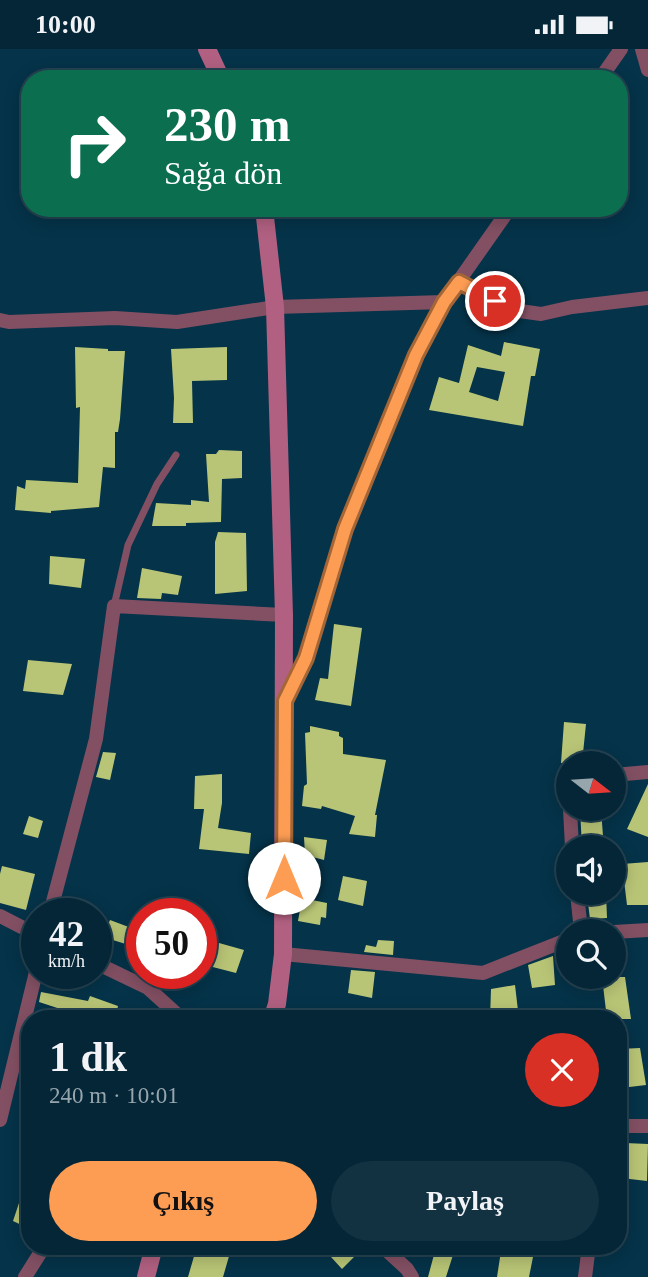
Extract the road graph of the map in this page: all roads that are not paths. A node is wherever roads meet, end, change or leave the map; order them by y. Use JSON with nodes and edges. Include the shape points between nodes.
{"nodes":[{"id":1,"x":207,"y":49,"type":"edge"},
{"id":2,"x":621,"y":49,"type":"edge"},
{"id":3,"x":642,"y":49,"type":"edge"},
{"id":4,"x":648,"y":69,"type":"edge"},
{"id":5,"x":217,"y":70,"type":"edge"},
{"id":6,"x":606,"y":70,"type":"edge"},
{"id":7,"x":265,"y":217,"type":"edge"},
{"id":8,"x":504,"y":217,"type":"edge"},
{"id":9,"x":459,"y":282,"type":"junction"},
{"id":10,"x":648,"y":298,"type":"edge"},
{"id":11,"x":444,"y":302,"type":"junction"},
{"id":12,"x":275,"y":307,"type":"junction"},
{"id":13,"x":0,"y":320,"type":"edge"},
{"id":14,"x":176,"y":455,"type":"dead end"},
{"id":15,"x":114,"y":606,"type":"junction"},
{"id":16,"x":284,"y":615,"type":"junction"},
{"id":17,"x":285,"y":701,"type":"junction"},
{"id":18,"x":648,"y":772,"type":"edge"},
{"id":19,"x":626,"y":774,"type":"edge"},
{"id":20,"x":54,"y":898,"type":"edge"},
{"id":21,"x":0,"y":916,"type":"edge"},
{"id":22,"x":21,"y":927,"type":"edge"},
{"id":23,"x":648,"y":930,"type":"edge"},
{"id":24,"x":626,"y":931,"type":"edge"},
{"id":25,"x":556,"y":944,"type":"edge"},
{"id":26,"x":283,"y":954,"type":"junction"},
{"id":27,"x":112,"y":971,"type":"edge"},
{"id":28,"x":32,"y":989,"type":"edge"},
{"id":29,"x":27,"y":1010,"type":"edge"},
{"id":30,"x":172,"y":1010,"type":"edge"},
{"id":31,"x":275,"y":1010,"type":"edge"},
{"id":32,"x":21,"y":1034,"type":"edge"},
{"id":33,"x":0,"y":1120,"type":"edge"},
{"id":34,"x":627,"y":1126,"type":"edge"},
{"id":35,"x":648,"y":1126,"type":"edge"},
{"id":36,"x":39,"y":1255,"type":"edge"},
{"id":37,"x":152,"y":1255,"type":"edge"},
{"id":38,"x":392,"y":1255,"type":"edge"},
{"id":39,"x":588,"y":1255,"type":"edge"},
{"id":40,"x":25,"y":1277,"type":"edge"},
{"id":41,"x":146,"y":1277,"type":"edge"},
{"id":42,"x":412,"y":1277,"type":"edge"},
{"id":43,"x":585,"y":1277,"type":"edge"}],
"edges":[{"from":1,"to":5,"type":"main road"},
{"from":2,"to":6,"type":"street"},
{"from":3,"to":4,"type":"street"},
{"from":7,"to":12,"type":"main road"},
{"from":8,"to":9,"type":"street"},
{"from":9,"to":10,"type":"street","via":[[513,310],[541,314]]},
{"from":9,"to":11,"type":"street"},
{"from":11,"to":12,"type":"street"},
{"from":11,"to":17,"type":"street","via":[[416,355],[345,529],[306,658]]},
{"from":12,"to":13,"type":"street","via":[[177,322]]},
{"from":12,"to":16,"type":"main road"},
{"from":14,"to":15,"type":"lane","via":[[128,545]]},
{"from":15,"to":16,"type":"street"},
{"from":15,"to":20,"type":"street","via":[[96,739]]},
{"from":16,"to":17,"type":"main road"},
{"from":17,"to":26,"type":"main road"},
{"from":18,"to":19,"type":"street"},
{"from":21,"to":22,"type":"street"},
{"from":23,"to":24,"type":"street"},
{"from":25,"to":26,"type":"street","via":[[483,972]]},
{"from":26,"to":31,"type":"main road"},
{"from":27,"to":30,"type":"street","via":[[148,988]]},
{"from":28,"to":29,"type":"street"},
{"from":32,"to":33,"type":"street"},
{"from":34,"to":35,"type":"street"},
{"from":36,"to":40,"type":"street"},
{"from":37,"to":41,"type":"main road"},
{"from":38,"to":42,"type":"street"},
{"from":39,"to":43,"type":"street"}]}
